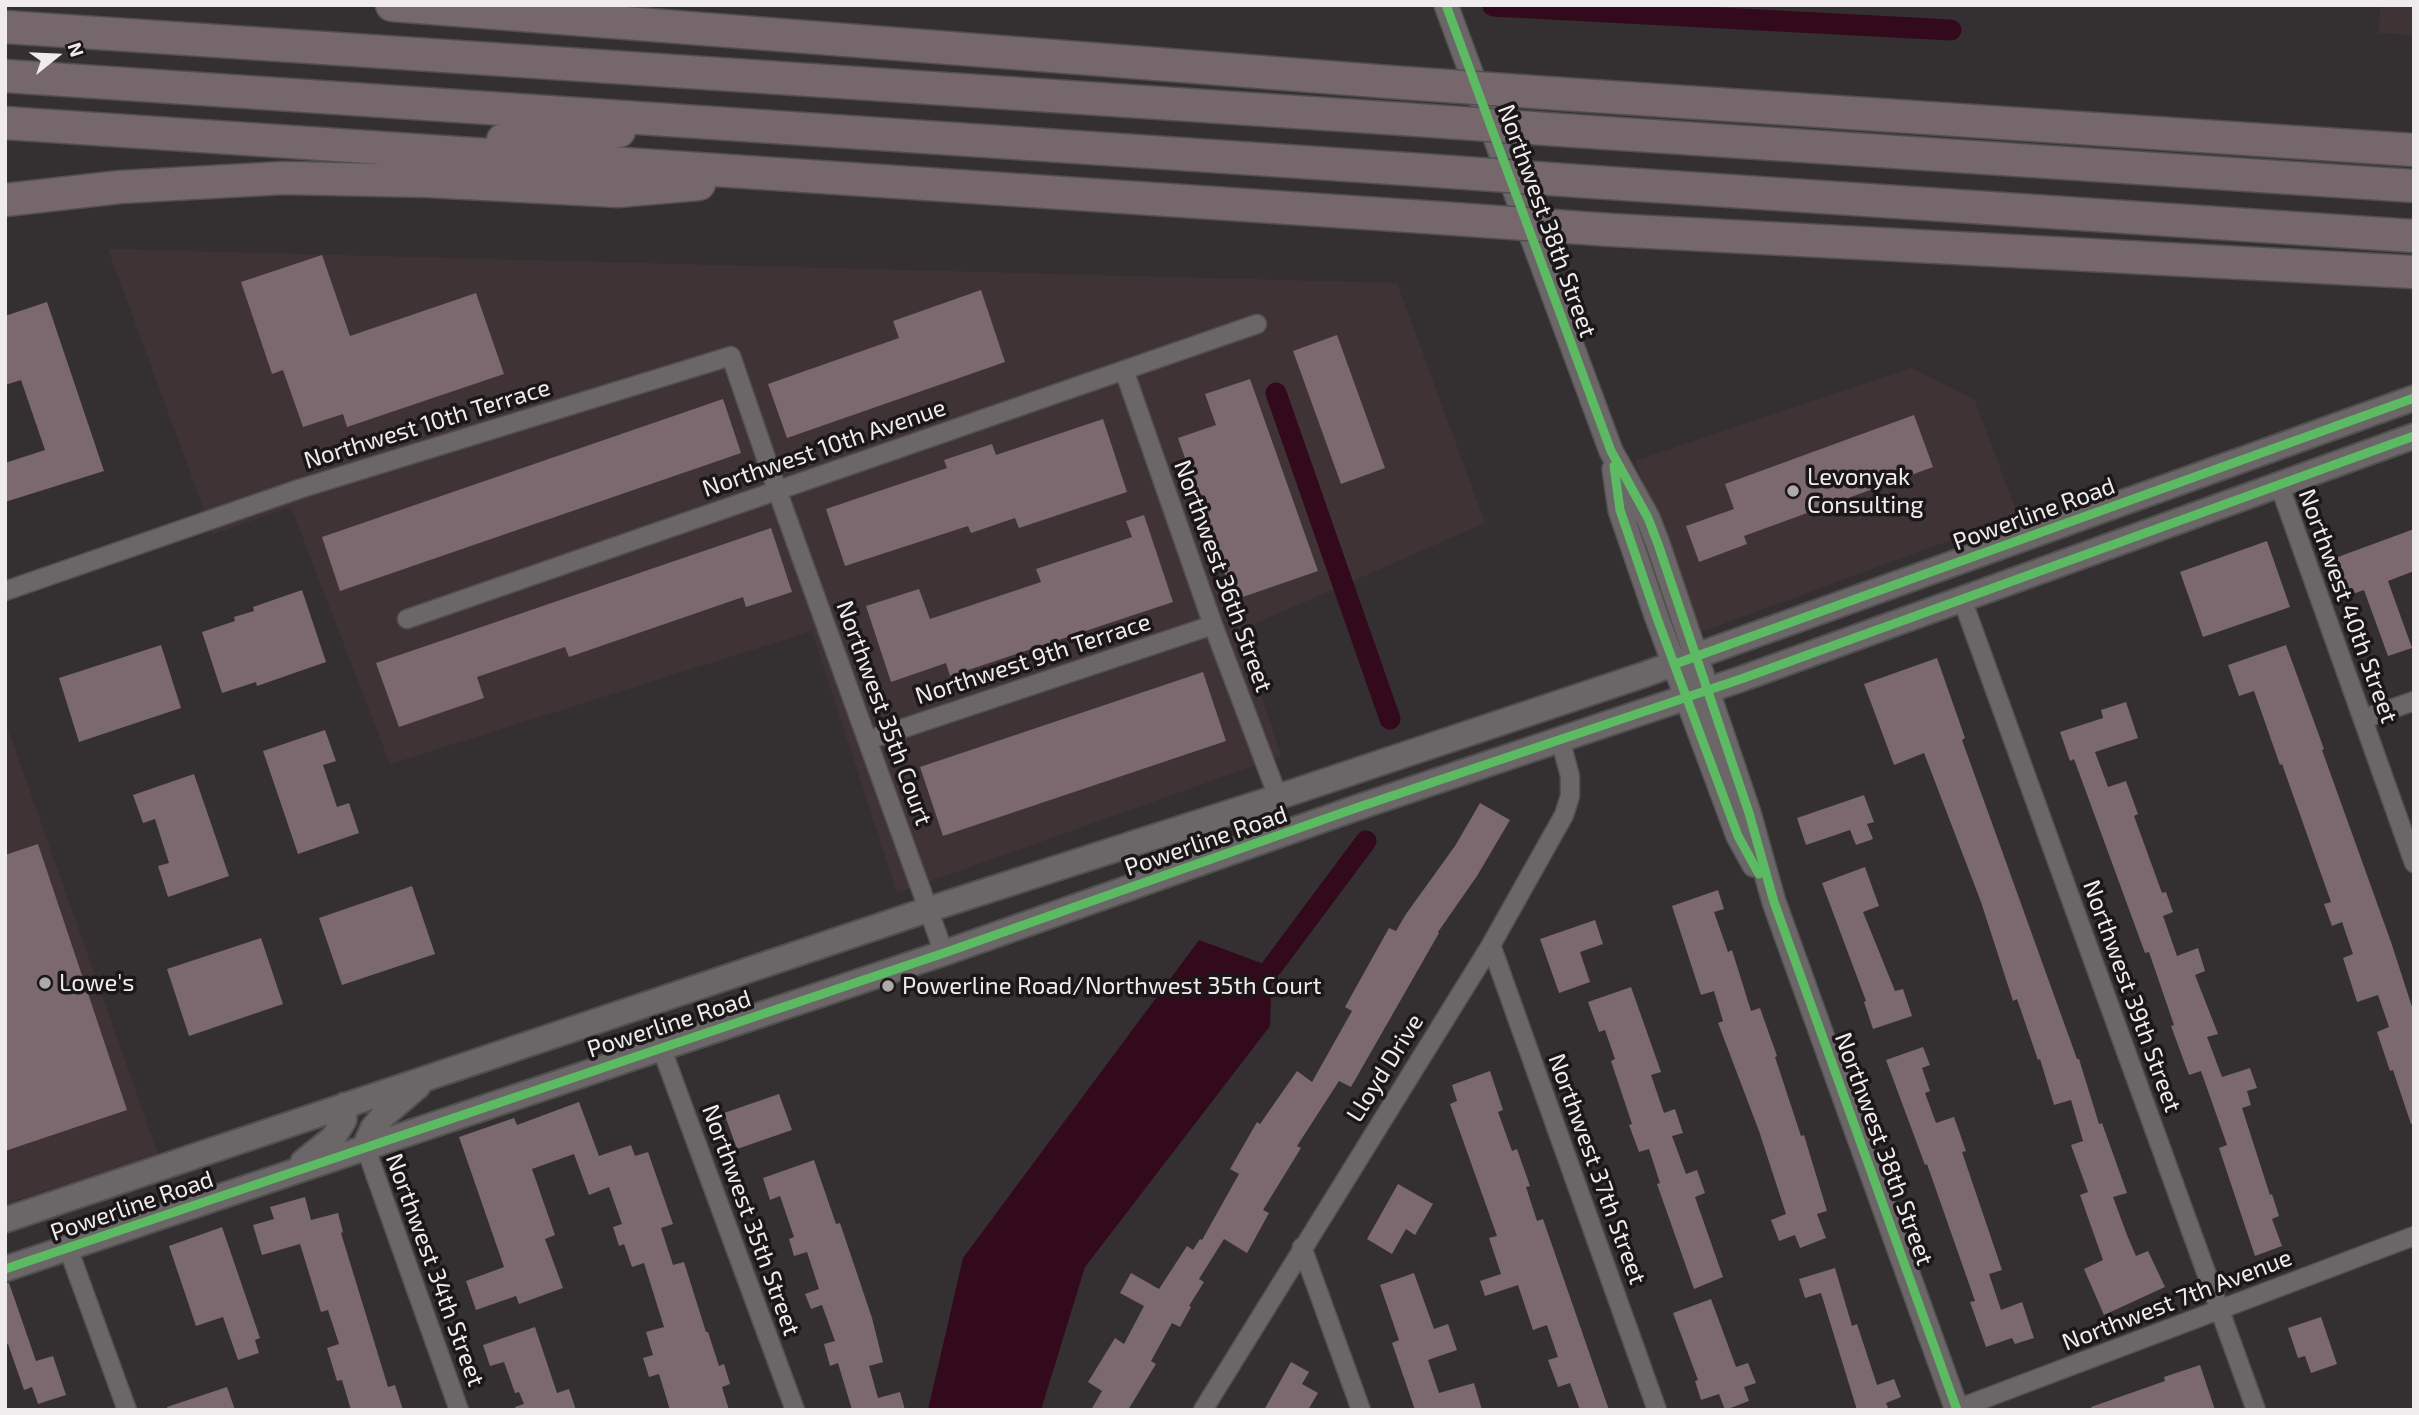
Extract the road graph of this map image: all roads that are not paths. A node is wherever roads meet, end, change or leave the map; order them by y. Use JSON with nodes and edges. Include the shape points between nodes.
{"nodes":[{"id":1,"x":393,"y":5,"type":"edge"},
{"id":2,"x":519,"y":5,"type":"edge"},
{"id":3,"x":1446,"y":5,"type":"edge"},
{"id":4,"x":5,"y":10,"type":"edge"},
{"id":5,"x":597,"y":21,"type":"junction"},
{"id":6,"x":5,"y":27,"type":"edge"},
{"id":7,"x":112,"y":34,"type":"junction"},
{"id":8,"x":5,"y":75,"type":"edge"},
{"id":9,"x":728,"y":122,"type":"junction"},
{"id":10,"x":5,"y":123,"type":"edge"},
{"id":11,"x":397,"y":149,"type":"junction"},
{"id":12,"x":2414,"y":150,"type":"edge"},
{"id":13,"x":800,"y":176,"type":"junction"},
{"id":14,"x":2414,"y":186,"type":"edge"},
{"id":15,"x":5,"y":200,"type":"edge"},
{"id":16,"x":2414,"y":236,"type":"edge"},
{"id":17,"x":2414,"y":272,"type":"edge"},
{"id":18,"x":1257,"y":324,"type":"dead end"},
{"id":19,"x":1124,"y":370,"type":"junction"},
{"id":20,"x":2410,"y":399,"type":"edge"},
{"id":21,"x":2348,"y":422,"type":"junction"},
{"id":22,"x":2414,"y":436,"type":"edge"},
{"id":23,"x":2227,"y":466,"type":"junction"},
{"id":24,"x":2279,"y":484,"type":"junction"},
{"id":25,"x":777,"y":491,"type":"junction"},
{"id":26,"x":2172,"y":523,"type":"junction"},
{"id":27,"x":5,"y":591,"type":"edge"},
{"id":28,"x":1962,"y":598,"type":"junction"},
{"id":29,"x":407,"y":619,"type":"dead end"},
{"id":30,"x":1213,"y":625,"type":"junction"},
{"id":31,"x":1685,"y":660,"type":"junction"},
{"id":32,"x":1697,"y":694,"type":"junction"},
{"id":33,"x":2414,"y":701,"type":"edge"},
{"id":34,"x":2363,"y":719,"type":"junction"},
{"id":35,"x":1560,"y":739,"type":"junction"},
{"id":36,"x":868,"y":740,"type":"junction"},
{"id":37,"x":1278,"y":797,"type":"junction"},
{"id":38,"x":2414,"y":863,"type":"edge"},
{"id":39,"x":930,"y":909,"type":"junction"},
{"id":40,"x":1491,"y":945,"type":"junction"},
{"id":41,"x":944,"y":953,"type":"junction"},
{"id":42,"x":661,"y":1046,"type":"junction"},
{"id":43,"x":427,"y":1079,"type":"junction"},
{"id":44,"x":345,"y":1105,"type":"junction"},
{"id":45,"x":365,"y":1146,"type":"junction"},
{"id":46,"x":292,"y":1172,"type":"junction"},
{"id":47,"x":5,"y":1220,"type":"edge"},
{"id":48,"x":2414,"y":1236,"type":"edge"},
{"id":49,"x":1302,"y":1247,"type":"junction"},
{"id":50,"x":68,"y":1248,"type":"junction"},
{"id":51,"x":5,"y":1269,"type":"edge"},
{"id":52,"x":2221,"y":1309,"type":"junction"},
{"id":53,"x":127,"y":1410,"type":"edge"},
{"id":54,"x":459,"y":1410,"type":"edge"},
{"id":55,"x":795,"y":1410,"type":"edge"},
{"id":56,"x":1203,"y":1410,"type":"edge"},
{"id":57,"x":1362,"y":1410,"type":"edge"},
{"id":58,"x":1657,"y":1410,"type":"edge"},
{"id":59,"x":1957,"y":1410,"type":"edge"},
{"id":60,"x":2256,"y":1410,"type":"edge"}],
"edges":[{"from":1,"to":5,"type":"highway"},
{"from":2,"to":5,"type":"highway"},
{"from":3,"to":31,"type":"street","name":"Northwest 38th Street","via":[[1611,451],[1653,531]]},
{"from":4,"to":7,"type":"highway"},
{"from":5,"to":12,"type":"highway","bridge":true,"via":[[1390,82]]},
{"from":6,"to":7,"type":"highway"},
{"from":7,"to":14,"type":"highway","bridge":true},
{"from":8,"to":9,"type":"highway"},
{"from":9,"to":11,"type":"highway"},
{"from":9,"to":16,"type":"highway","bridge":true},
{"from":10,"to":11,"type":"highway"},
{"from":11,"to":13,"type":"highway"},
{"from":13,"to":15,"type":"highway","via":[[618,191],[284,178],[120,187]]},
{"from":13,"to":17,"type":"highway","bridge":true,"via":[[1611,230]]},
{"from":18,"to":19,"type":"street","name":"Northwest 10th Avenue"},
{"from":19,"to":25,"type":"street","name":"Northwest 10th Avenue"},
{"from":19,"to":30,"type":"street","name":"Northwest 36th Street"},
{"from":20,"to":21,"type":"main road","name":"Powerline Road"},
{"from":21,"to":23,"type":"main road","name":"Powerline Road"},
{"from":21,"to":24,"type":"main road","via":[[2299,455]]},
{"from":22,"to":24,"type":"main road","name":"Powerline Road"},
{"from":23,"to":26,"type":"main road","via":[[2218,488]]},
{"from":23,"to":31,"type":"main road","name":"Powerline Road"},
{"from":24,"to":26,"type":"main road","name":"Powerline Road"},
{"from":24,"to":34,"type":"street","name":"Northwest 40th Street"},
{"from":25,"to":27,"type":"street","name":"Northwest 10th Terrace","via":[[731,356],[294,491]]},
{"from":25,"to":29,"type":"street","name":"Northwest 10th Avenue"},
{"from":25,"to":36,"type":"street","name":"Northwest 35th Court"},
{"from":26,"to":28,"type":"main road","name":"Powerline Road"},
{"from":28,"to":32,"type":"main road","name":"Powerline Road"},
{"from":28,"to":52,"type":"street","name":"Northwest 39th Street"},
{"from":30,"to":36,"type":"street","name":"Northwest 9th Terrace"},
{"from":30,"to":37,"type":"street","name":"Northwest 36th Street"},
{"from":31,"to":32,"type":"street","name":"Northwest 38th Street"},
{"from":31,"to":37,"type":"main road","name":"Powerline Road"},
{"from":32,"to":35,"type":"main road","name":"Powerline Road"},
{"from":32,"to":59,"type":"street","name":"Northwest 38th Street","via":[[1738,836],[1773,902]]},
{"from":33,"to":34,"type":"street"},
{"from":34,"to":38,"type":"street","name":"Northwest 40th Street"},
{"from":35,"to":40,"type":"street","name":"Lloyd Drive","via":[[1570,776],[1564,814]]},
{"from":35,"to":41,"type":"main road","name":"Powerline Road"},
{"from":36,"to":39,"type":"street","name":"Northwest 35th Court"},
{"from":37,"to":39,"type":"main road","name":"Powerline Road"},
{"from":39,"to":41,"type":"street","name":"Northwest 35th Court"},
{"from":39,"to":43,"type":"main road","name":"Powerline Road"},
{"from":40,"to":49,"type":"street","name":"Lloyd Drive"},
{"from":40,"to":58,"type":"street","name":"Northwest 37th Street"},
{"from":41,"to":42,"type":"main road","name":"Powerline Road"},
{"from":42,"to":45,"type":"main road","name":"Powerline Road"},
{"from":42,"to":55,"type":"street","name":"Northwest 35th Street"},
{"from":43,"to":44,"type":"main road","name":"Powerline Road"},
{"from":43,"to":45,"type":"main road","via":[[384,1115]]},
{"from":44,"to":46,"type":"main road","via":[[344,1120],[333,1138]]},
{"from":44,"to":47,"type":"main road","name":"Powerline Road"},
{"from":45,"to":46,"type":"main road","name":"Powerline Road"},
{"from":45,"to":54,"type":"street","name":"Northwest 34th Street"},
{"from":46,"to":50,"type":"main road","name":"Powerline Road"},
{"from":48,"to":52,"type":"street","name":"Northwest 7th Avenue"},
{"from":49,"to":56,"type":"street","name":"Lloyd Drive"},
{"from":49,"to":57,"type":"street"},
{"from":50,"to":51,"type":"main road","name":"Powerline Road"},
{"from":50,"to":53,"type":"street"},
{"from":52,"to":59,"type":"street","name":"Northwest 7th Avenue"},
{"from":52,"to":60,"type":"street","name":"Northwest 39th Street"}]}
